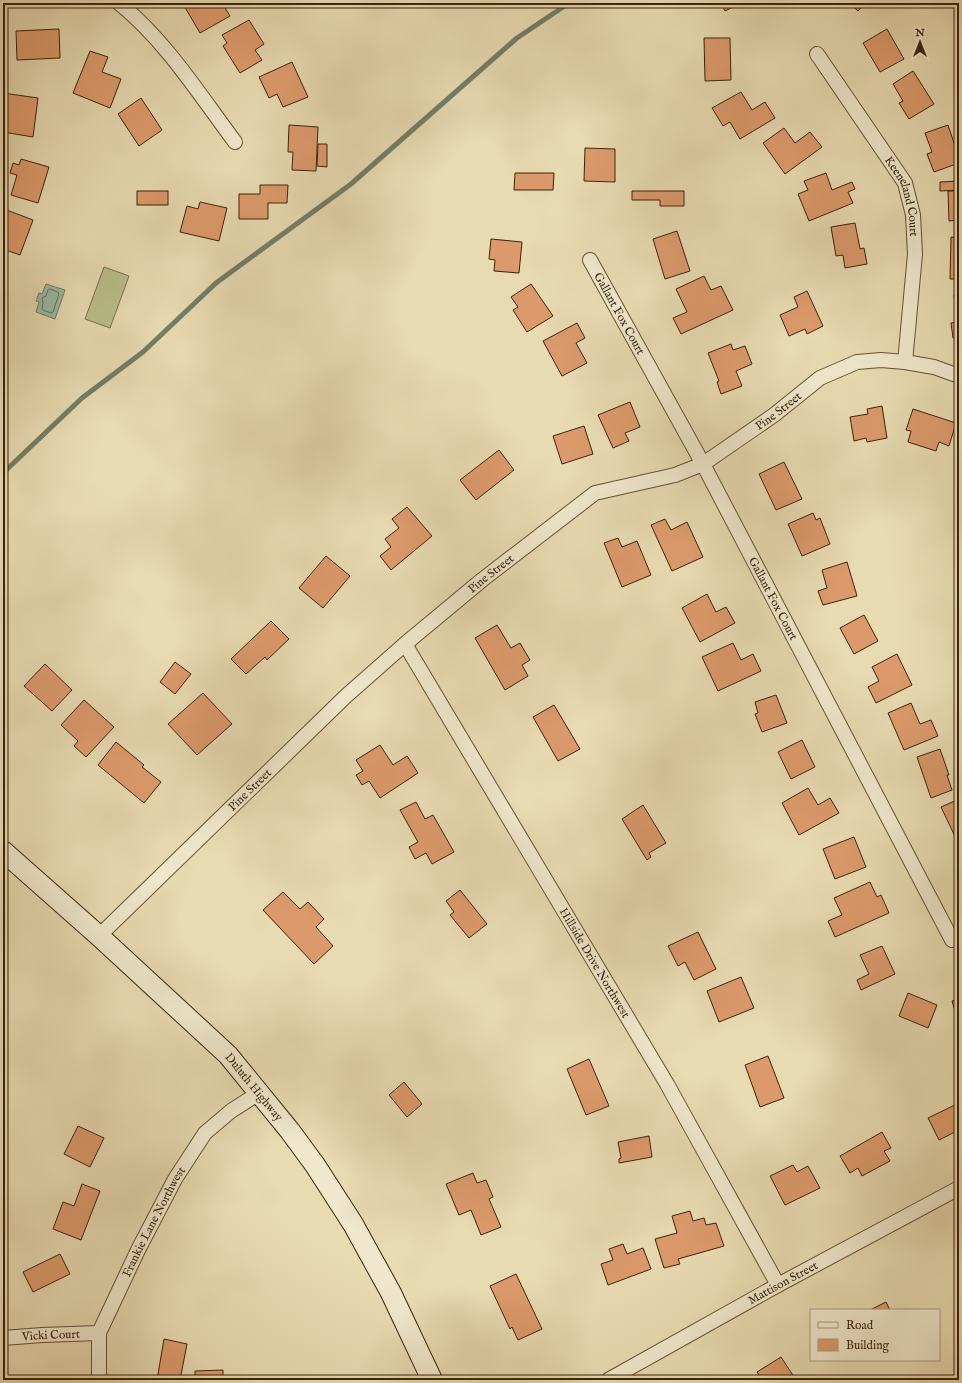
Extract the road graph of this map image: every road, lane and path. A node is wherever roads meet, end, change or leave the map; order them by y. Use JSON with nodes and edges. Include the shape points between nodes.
{"nodes":[{"id":1,"x":119,"y":3,"type":"edge"},
{"id":2,"x":817,"y":54,"type":"dead end"},
{"id":3,"x":235,"y":142,"type":"dead end"},
{"id":4,"x":590,"y":260,"type":"dead end"},
{"id":5,"x":905,"y":362,"type":"junction"},
{"id":6,"x":959,"y":376,"type":"edge"},
{"id":7,"x":703,"y":464,"type":"junction"},
{"id":8,"x":405,"y":644,"type":"junction"},
{"id":9,"x":3,"y":851,"type":"edge"},
{"id":10,"x":99,"y":936,"type":"junction"},
{"id":11,"x":952,"y":940,"type":"dead end"},
{"id":12,"x":259,"y":1093,"type":"junction"},
{"id":13,"x":959,"y":1188,"type":"edge"},
{"id":14,"x":778,"y":1285,"type":"junction"},
{"id":15,"x":99,"y":1333,"type":"junction"},
{"id":16,"x":3,"y":1338,"type":"edge"},
{"id":17,"x":99,"y":1380,"type":"edge"},
{"id":18,"x":432,"y":1380,"type":"edge"},
{"id":19,"x":608,"y":1380,"type":"edge"}],
"edges":[{"from":1,"to":3,"type":"street","via":[[162,44]]},
{"from":2,"to":5,"type":"street","name":"Keeneland Court","via":[[905,183],[913,216],[915,254]]},
{"from":4,"to":7,"type":"street","name":"Gallant Fox Court"},
{"from":5,"to":6,"type":"street","name":"Pine Street","via":[[934,367]]},
{"from":5,"to":7,"type":"street","name":"Pine Street","via":[[857,362],[820,378],[774,415]]},
{"from":7,"to":8,"type":"street","name":"Pine Street","via":[[675,475],[595,493],[482,580]]},
{"from":7,"to":11,"type":"street","name":"Gallant Fox Court"},
{"from":8,"to":10,"type":"street","name":"Pine Street","via":[[346,696]]},
{"from":8,"to":14,"type":"street","name":"Hillside Drive Northwest","via":[[668,1084]]},
{"from":9,"to":10,"type":"main road","name":"Duluth Highway"},
{"from":10,"to":12,"type":"main road","name":"Duluth Highway","via":[[228,1056]]},
{"from":12,"to":15,"type":"street","name":"Frankie Lane Northwest","via":[[231,1111],[205,1133],[175,1179]]},
{"from":12,"to":18,"type":"main road","name":"Duluth Highway","via":[[315,1165],[354,1224],[391,1293]]},
{"from":13,"to":14,"type":"street","name":"Mattison Street"},
{"from":14,"to":19,"type":"street","name":"Mattison Street"},
{"from":15,"to":16,"type":"street","name":"Vicki Court"},
{"from":15,"to":17,"type":"street","name":"Frankie Lane Northwest"}]}
